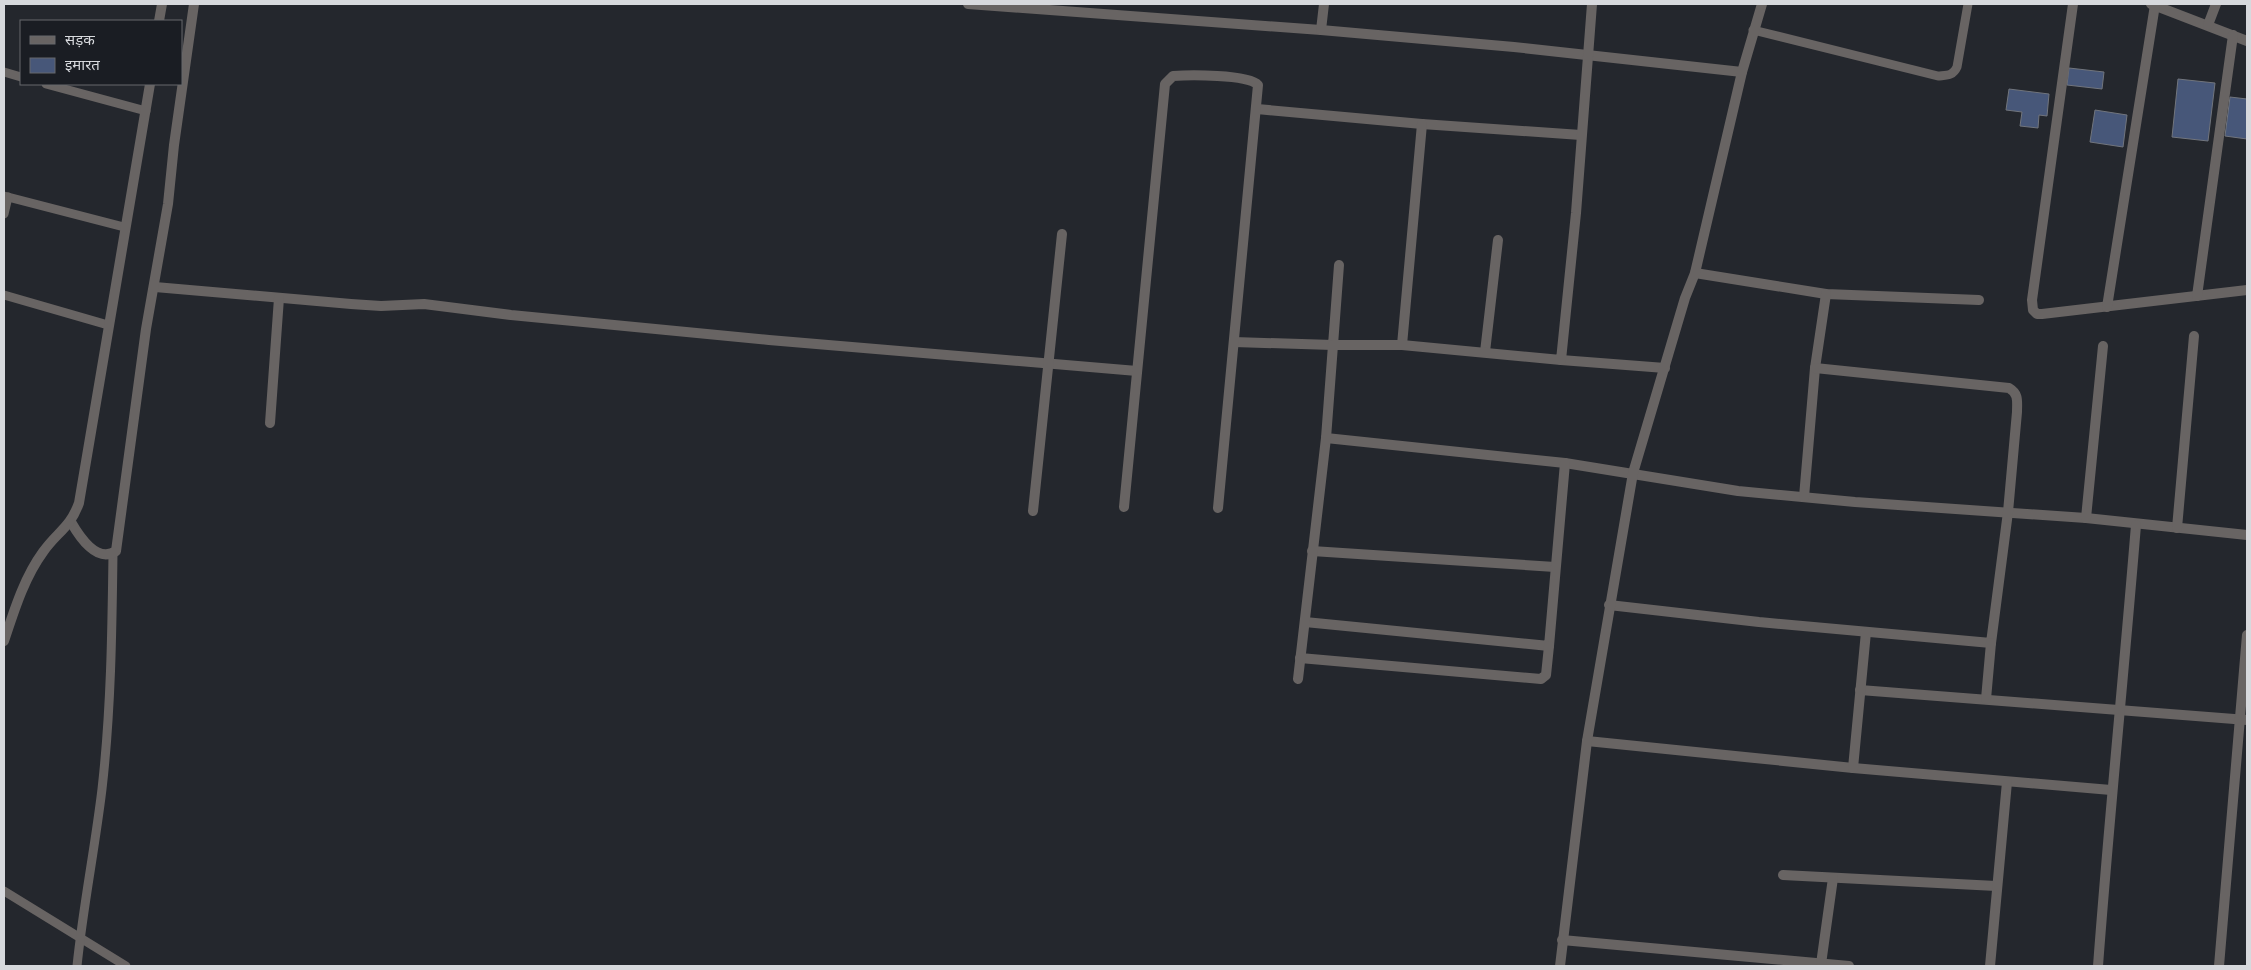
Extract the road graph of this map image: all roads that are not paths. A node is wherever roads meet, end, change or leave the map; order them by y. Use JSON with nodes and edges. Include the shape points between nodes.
{"nodes":[{"id":1,"x":162,"y":4,"type":"edge"},
{"id":2,"x":194,"y":4,"type":"edge"},
{"id":3,"x":968,"y":4,"type":"edge"},
{"id":4,"x":1324,"y":4,"type":"edge"},
{"id":5,"x":1592,"y":4,"type":"edge"},
{"id":6,"x":1762,"y":4,"type":"edge"},
{"id":7,"x":1968,"y":4,"type":"edge"},
{"id":8,"x":2073,"y":4,"type":"edge"},
{"id":9,"x":2153,"y":4,"type":"edge"},
{"id":10,"x":2216,"y":4,"type":"edge"},
{"id":11,"x":159,"y":20,"type":"edge"},
{"id":12,"x":2208,"y":25,"type":"junction"},
{"id":13,"x":1322,"y":30,"type":"junction"},
{"id":14,"x":1753,"y":30,"type":"junction"},
{"id":15,"x":2233,"y":35,"type":"junction"},
{"id":16,"x":2247,"y":41,"type":"edge"},
{"id":17,"x":1588,"y":54,"type":"junction"},
{"id":18,"x":4,"y":72,"type":"edge"},
{"id":19,"x":1742,"y":72,"type":"junction"},
{"id":20,"x":20,"y":77,"type":"edge"},
{"id":21,"x":50,"y":85,"type":"edge"},
{"id":22,"x":150,"y":85,"type":"edge"},
{"id":23,"x":1257,"y":109,"type":"junction"},
{"id":24,"x":146,"y":111,"type":"junction"},
{"id":25,"x":1422,"y":124,"type":"junction"},
{"id":26,"x":1581,"y":135,"type":"junction"},
{"id":27,"x":6,"y":197,"type":"edge"},
{"id":28,"x":4,"y":214,"type":"edge"},
{"id":29,"x":124,"y":227,"type":"junction"},
{"id":30,"x":1062,"y":234,"type":"dead end"},
{"id":31,"x":1498,"y":240,"type":"dead end"},
{"id":32,"x":1339,"y":264,"type":"dead end"},
{"id":33,"x":1695,"y":273,"type":"junction"},
{"id":34,"x":155,"y":287,"type":"junction"},
{"id":35,"x":2247,"y":290,"type":"edge"},
{"id":36,"x":1826,"y":294,"type":"junction"},
{"id":37,"x":4,"y":295,"type":"edge"},
{"id":38,"x":2197,"y":296,"type":"junction"},
{"id":39,"x":279,"y":298,"type":"junction"},
{"id":40,"x":1979,"y":300,"type":"dead end"},
{"id":41,"x":2108,"y":307,"type":"junction"},
{"id":42,"x":108,"y":325,"type":"junction"},
{"id":43,"x":2194,"y":336,"type":"dead end"},
{"id":44,"x":1234,"y":342,"type":"junction"},
{"id":45,"x":1333,"y":345,"type":"junction"},
{"id":46,"x":1402,"y":345,"type":"junction"},
{"id":47,"x":2103,"y":346,"type":"dead end"},
{"id":48,"x":1485,"y":352,"type":"junction"},
{"id":49,"x":1561,"y":360,"type":"junction"},
{"id":50,"x":1048,"y":365,"type":"junction"},
{"id":51,"x":1665,"y":368,"type":"junction"},
{"id":52,"x":1815,"y":368,"type":"junction"},
{"id":53,"x":1137,"y":371,"type":"junction"},
{"id":54,"x":270,"y":423,"type":"dead end"},
{"id":55,"x":1326,"y":438,"type":"junction"},
{"id":56,"x":1565,"y":463,"type":"junction"},
{"id":57,"x":1633,"y":473,"type":"junction"},
{"id":58,"x":1804,"y":497,"type":"junction"},
{"id":59,"x":1124,"y":507,"type":"dead end"},
{"id":60,"x":1218,"y":508,"type":"dead end"},
{"id":61,"x":1033,"y":511,"type":"dead end"},
{"id":62,"x":2008,"y":512,"type":"junction"},
{"id":63,"x":2086,"y":518,"type":"junction"},
{"id":64,"x":71,"y":522,"type":"junction"},
{"id":65,"x":2136,"y":525,"type":"junction"},
{"id":66,"x":2177,"y":528,"type":"junction"},
{"id":67,"x":2247,"y":535,"type":"edge"},
{"id":68,"x":1312,"y":550,"type":"junction"},
{"id":69,"x":113,"y":553,"type":"junction"},
{"id":70,"x":1555,"y":566,"type":"junction"},
{"id":71,"x":1609,"y":605,"type":"junction"},
{"id":72,"x":1305,"y":622,"type":"junction"},
{"id":73,"x":1866,"y":632,"type":"junction"},
{"id":74,"x":2247,"y":635,"type":"edge"},
{"id":75,"x":4,"y":641,"type":"edge"},
{"id":76,"x":1991,"y":643,"type":"junction"},
{"id":77,"x":1549,"y":646,"type":"junction"},
{"id":78,"x":1300,"y":658,"type":"junction"},
{"id":79,"x":1298,"y":679,"type":"dead end"},
{"id":80,"x":1860,"y":690,"type":"junction"},
{"id":81,"x":1986,"y":699,"type":"junction"},
{"id":82,"x":2120,"y":710,"type":"junction"},
{"id":83,"x":2244,"y":720,"type":"edge"},
{"id":84,"x":1587,"y":741,"type":"junction"},
{"id":85,"x":1853,"y":768,"type":"junction"},
{"id":86,"x":2007,"y":782,"type":"junction"},
{"id":87,"x":2111,"y":790,"type":"junction"},
{"id":88,"x":1783,"y":874,"type":"dead end"},
{"id":89,"x":1832,"y":878,"type":"junction"},
{"id":90,"x":1996,"y":886,"type":"junction"},
{"id":91,"x":4,"y":891,"type":"edge"},
{"id":92,"x":80,"y":937,"type":"junction"},
{"id":93,"x":1562,"y":940,"type":"junction"},
{"id":94,"x":1821,"y":964,"type":"junction"},
{"id":95,"x":78,"y":966,"type":"edge"},
{"id":96,"x":126,"y":966,"type":"edge"},
{"id":97,"x":1560,"y":966,"type":"edge"},
{"id":98,"x":1849,"y":966,"type":"edge"},
{"id":99,"x":1990,"y":966,"type":"edge"},
{"id":100,"x":2098,"y":966,"type":"edge"},
{"id":101,"x":2219,"y":966,"type":"edge"}],
"edges":[{"from":1,"to":11,"type":"street"},
{"from":2,"to":34,"type":"street"},
{"from":3,"to":13,"type":"street"},
{"from":4,"to":13,"type":"street"},
{"from":5,"to":17,"type":"street"},
{"from":6,"to":14,"type":"street"},
{"from":7,"to":14,"type":"lane","via":[[1957,68],[1948,75],[1938,76]]},
{"from":8,"to":41,"type":"street","via":[[2031,305],[2037,314]]},
{"from":9,"to":12,"type":"street"},
{"from":9,"to":41,"type":"street"},
{"from":10,"to":12,"type":"street"},
{"from":12,"to":15,"type":"street"},
{"from":13,"to":17,"type":"street"},
{"from":14,"to":19,"type":"street"},
{"from":15,"to":16,"type":"street"},
{"from":15,"to":38,"type":"street"},
{"from":17,"to":19,"type":"street"},
{"from":17,"to":26,"type":"street"},
{"from":18,"to":20,"type":"lane"},
{"from":19,"to":33,"type":"street"},
{"from":21,"to":24,"type":"lane"},
{"from":22,"to":24,"type":"street"},
{"from":23,"to":25,"type":"street"},
{"from":23,"to":44,"type":"street"},
{"from":23,"to":53,"type":"street","via":[[1258,85],[1252,81],[1172,76],[1165,84]]},
{"from":24,"to":29,"type":"street"},
{"from":25,"to":26,"type":"street"},
{"from":25,"to":46,"type":"street"},
{"from":26,"to":49,"type":"street"},
{"from":27,"to":28,"type":"lane"},
{"from":27,"to":29,"type":"lane"},
{"from":29,"to":42,"type":"street"},
{"from":30,"to":50,"type":"street"},
{"from":31,"to":48,"type":"street"},
{"from":32,"to":45,"type":"street"},
{"from":33,"to":36,"type":"street"},
{"from":33,"to":51,"type":"street"},
{"from":34,"to":39,"type":"street"},
{"from":34,"to":69,"type":"street","via":[[146,328],[118,547]]},
{"from":35,"to":38,"type":"street"},
{"from":36,"to":40,"type":"street"},
{"from":36,"to":52,"type":"street"},
{"from":37,"to":42,"type":"lane"},
{"from":38,"to":41,"type":"street"},
{"from":39,"to":50,"type":"street","via":[[381,306],[424,304],[531,317]]},
{"from":39,"to":54,"type":"street"},
{"from":42,"to":64,"type":"street","via":[[78,503]]},
{"from":43,"to":66,"type":"street"},
{"from":44,"to":45,"type":"street"},
{"from":44,"to":60,"type":"street"},
{"from":45,"to":46,"type":"street"},
{"from":45,"to":55,"type":"street"},
{"from":46,"to":48,"type":"street"},
{"from":47,"to":63,"type":"street"},
{"from":48,"to":49,"type":"street"},
{"from":49,"to":51,"type":"street"},
{"from":50,"to":53,"type":"street"},
{"from":50,"to":61,"type":"street"},
{"from":51,"to":57,"type":"street"},
{"from":52,"to":58,"type":"street"},
{"from":52,"to":62,"type":"street","via":[[2008,388],[2015,392],[2018,412]]},
{"from":53,"to":59,"type":"street"},
{"from":55,"to":56,"type":"street"},
{"from":55,"to":68,"type":"street"},
{"from":56,"to":57,"type":"street"},
{"from":56,"to":70,"type":"street"},
{"from":57,"to":58,"type":"street","via":[[1738,491]]},
{"from":57,"to":71,"type":"street"},
{"from":58,"to":62,"type":"street"},
{"from":62,"to":63,"type":"street"},
{"from":62,"to":76,"type":"street"},
{"from":63,"to":65,"type":"street"},
{"from":64,"to":69,"type":"street","via":[[80,539],[92,549]]},
{"from":64,"to":75,"type":"street","via":[[37,561]]},
{"from":65,"to":66,"type":"street"},
{"from":65,"to":82,"type":"street"},
{"from":66,"to":67,"type":"street"},
{"from":68,"to":70,"type":"street"},
{"from":68,"to":72,"type":"street"},
{"from":69,"to":92,"type":"lane","via":[[107,736]]},
{"from":70,"to":77,"type":"street"},
{"from":71,"to":73,"type":"street"},
{"from":71,"to":84,"type":"street"},
{"from":72,"to":77,"type":"street"},
{"from":72,"to":78,"type":"street"},
{"from":73,"to":76,"type":"street"},
{"from":73,"to":80,"type":"street"},
{"from":74,"to":83,"type":"street"},
{"from":76,"to":81,"type":"street"},
{"from":77,"to":78,"type":"street","via":[[1546,675],[1541,679]]},
{"from":78,"to":79,"type":"street"},
{"from":80,"to":81,"type":"street"},
{"from":80,"to":85,"type":"street"},
{"from":81,"to":82,"type":"street"},
{"from":82,"to":83,"type":"street"},
{"from":82,"to":87,"type":"street"},
{"from":83,"to":101,"type":"street"},
{"from":84,"to":85,"type":"street"},
{"from":84,"to":93,"type":"street"},
{"from":85,"to":86,"type":"street"},
{"from":86,"to":87,"type":"street"},
{"from":86,"to":90,"type":"street"},
{"from":87,"to":100,"type":"street"},
{"from":88,"to":89,"type":"street"},
{"from":89,"to":90,"type":"street"},
{"from":89,"to":94,"type":"street"},
{"from":90,"to":99,"type":"street"},
{"from":91,"to":92,"type":"lane"},
{"from":92,"to":95,"type":"lane"},
{"from":92,"to":96,"type":"lane"},
{"from":93,"to":94,"type":"street"},
{"from":93,"to":97,"type":"street"},
{"from":94,"to":98,"type":"street"}]}
